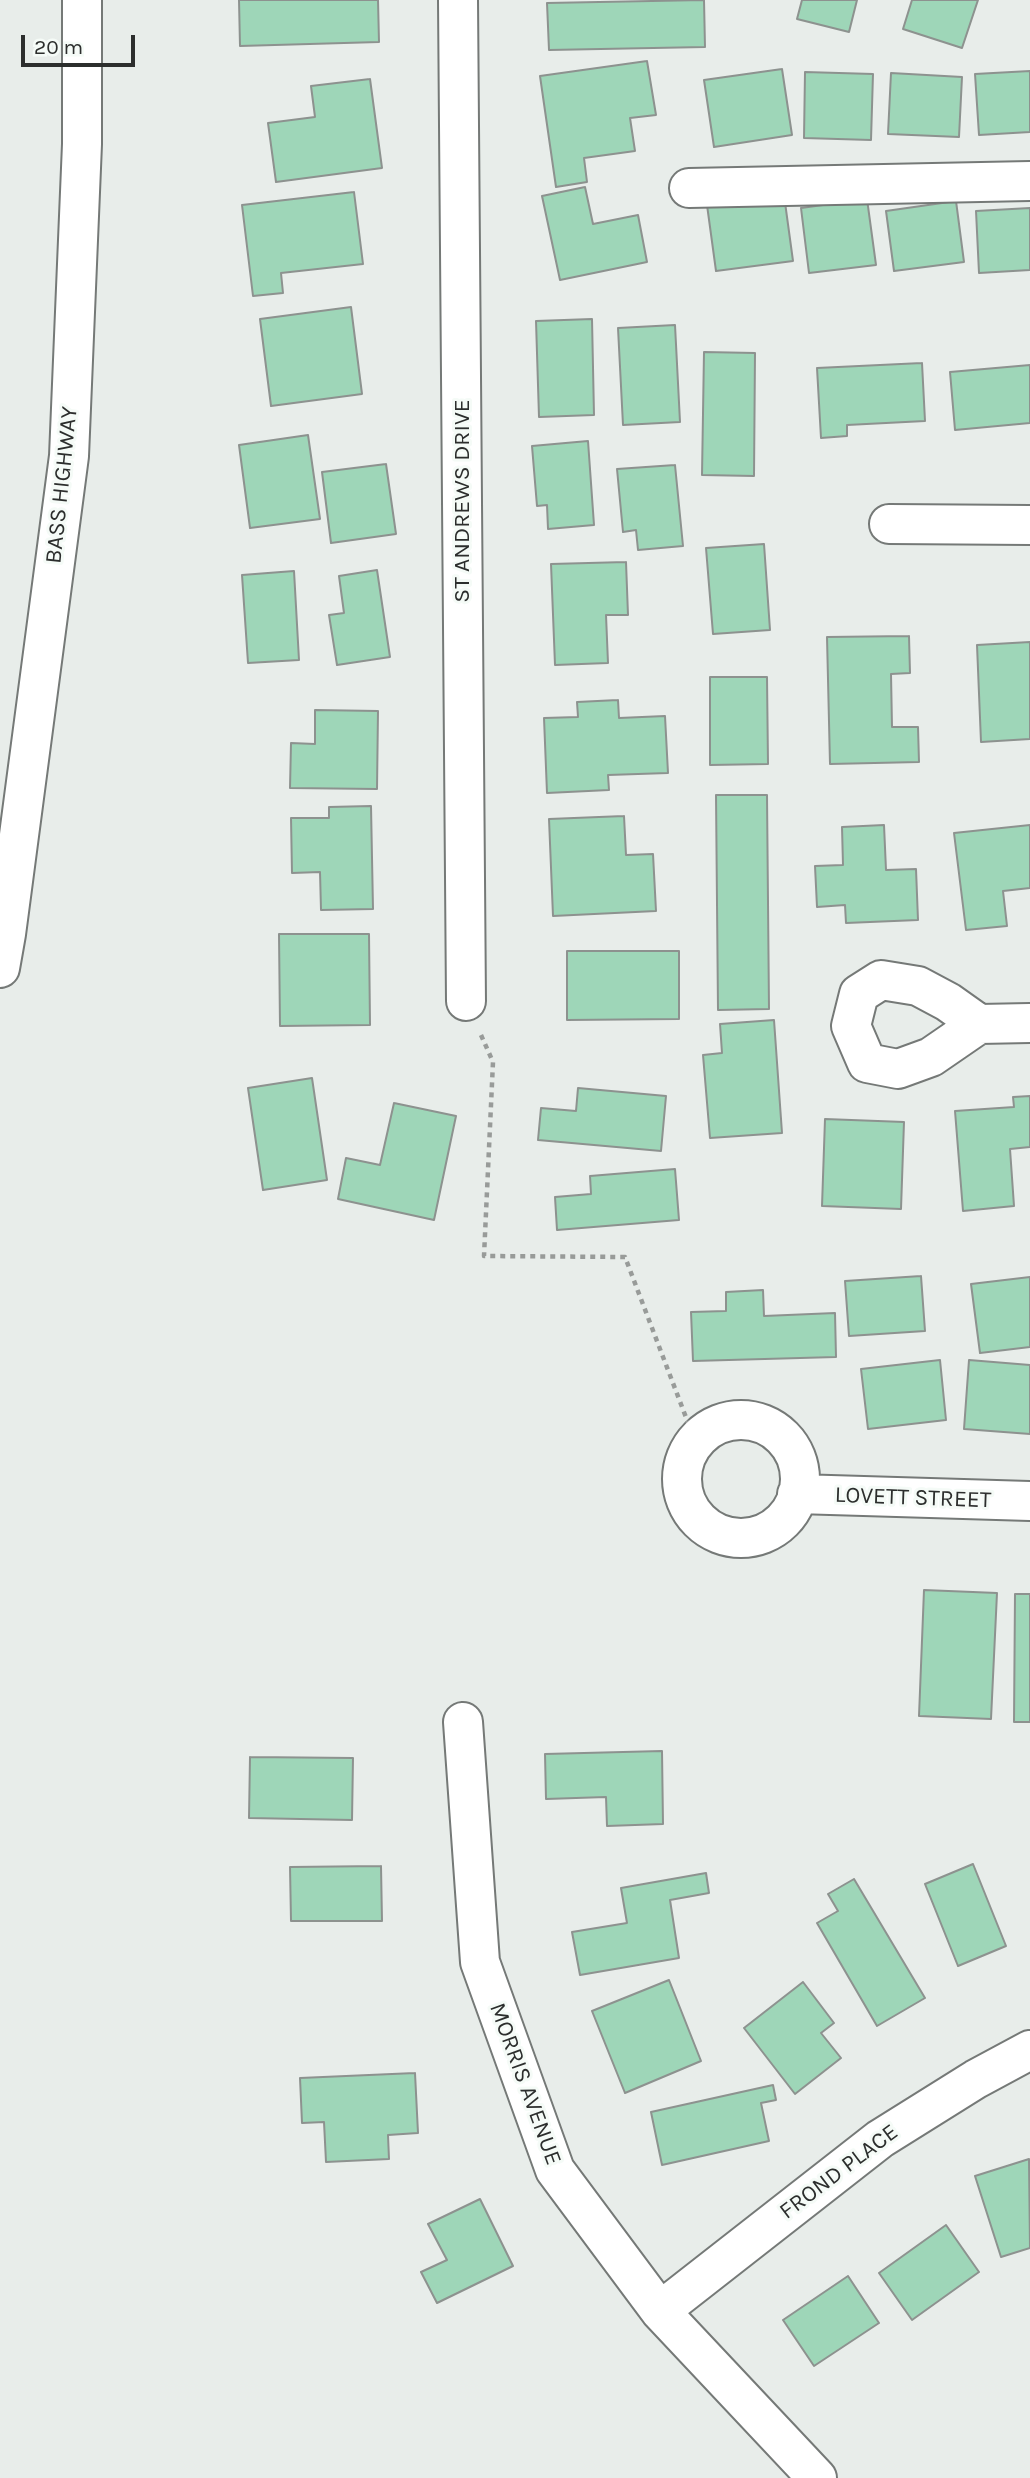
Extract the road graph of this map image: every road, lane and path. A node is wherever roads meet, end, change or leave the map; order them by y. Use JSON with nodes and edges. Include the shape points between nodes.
{"nodes":[{"id":1,"x":82,"y":0,"type":"edge"},
{"id":2,"x":458,"y":0,"type":"edge"},
{"id":3,"x":1030,"y":181,"type":"edge"},
{"id":4,"x":689,"y":188,"type":"dead end"},
{"id":5,"x":889,"y":524,"type":"dead end"},
{"id":6,"x":1030,"y":525,"type":"edge"},
{"id":7,"x":0,"y":968,"type":"edge"},
{"id":8,"x":466,"y":1001,"type":"joint"},
{"id":9,"x":1030,"y":1023,"type":"edge"},
{"id":10,"x":979,"y":1024,"type":"dead end"},
{"id":11,"x":695,"y":1441,"type":"junction"},
{"id":12,"x":797,"y":1494,"type":"junction"},
{"id":13,"x":1030,"y":1501,"type":"edge"},
{"id":14,"x":463,"y":1722,"type":"dead end"},
{"id":15,"x":1030,"y":2050,"type":"edge"},
{"id":16,"x":660,"y":2311,"type":"junction"},
{"id":17,"x":817,"y":2478,"type":"edge"}],
"edges":[{"from":1,"to":7,"type":"main road","name":"BASS HIGHWAY","via":[[82,144],[69,456]]},
{"from":2,"to":8,"type":"main road","name":"ST ANDREWS DRIVE"},
{"from":3,"to":4,"type":"main road"},
{"from":5,"to":6,"type":"main road"},
{"from":8,"to":11,"type":"path","via":[[493,1062],[484,1256],[625,1256]]},
{"from":9,"to":10,"type":"main road"},
{"from":11,"to":12,"type":"main road","via":[[727,1422],[746,1420],[764,1425],[781,1435],[792,1450],[799,1468]]},
{"from":11,"to":12,"type":"main road","via":[[685,1458],[684,1496],[707,1528],[745,1539],[764,1534],[780,1523]]},
{"from":12,"to":13,"type":"main road","name":"LOVETT STREET"},
{"from":14,"to":16,"type":"main road","name":"MORRIS AVENUE","via":[[480,1962],[555,2170]]},
{"from":15,"to":16,"type":"main road","name":"FROND PLACE","via":[[880,2139]]},
{"from":16,"to":17,"type":"main road","name":"MORRIS AVENUE"}]}
